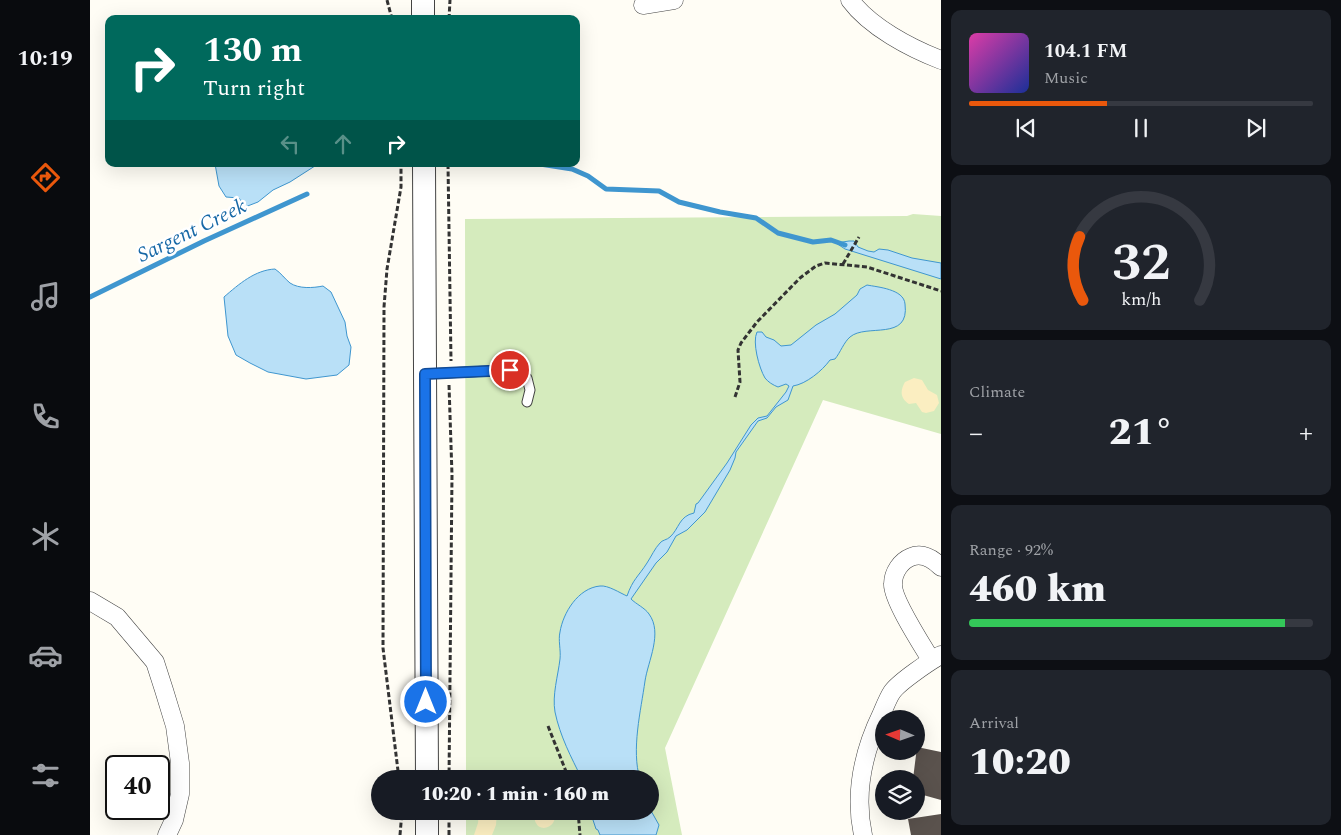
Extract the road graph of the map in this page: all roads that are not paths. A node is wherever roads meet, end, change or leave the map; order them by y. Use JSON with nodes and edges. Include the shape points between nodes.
{"nodes":[{"id":1,"x":423,"y":0,"type":"edge"},
{"id":2,"x":674,"y":0,"type":"edge"},
{"id":3,"x":850,"y":0,"type":"edge"},
{"id":4,"x":643,"y":5,"type":"dead end"},
{"id":5,"x":423,"y":15,"type":"edge"},
{"id":6,"x":941,"y":60,"type":"edge"},
{"id":7,"x":424,"y":167,"type":"edge"},
{"id":8,"x":425,"y":374,"type":"junction"},
{"id":9,"x":527,"y":402,"type":"dead end"},
{"id":10,"x":941,"y":567,"type":"edge"},
{"id":11,"x":90,"y":600,"type":"edge"},
{"id":12,"x":936,"y":658,"type":"edge"},
{"id":13,"x":427,"y":770,"type":"edge"},
{"id":14,"x":427,"y":820,"type":"edge"},
{"id":15,"x":167,"y":835,"type":"edge"},
{"id":16,"x":427,"y":835,"type":"edge"},
{"id":17,"x":863,"y":835,"type":"edge"}],
"edges":[{"from":1,"to":5,"type":"street"},
{"from":2,"to":4,"type":"street"},
{"from":3,"to":6,"type":"street","via":[[891,36]]},
{"from":7,"to":8,"type":"street"},
{"from":8,"to":9,"type":"lane","via":[[510,370],[526,378],[530,390]]},
{"from":8,"to":13,"type":"street"},
{"from":10,"to":12,"type":"street","via":[[932,557],[916,555],[904,560],[896,570],[892,584],[897,599]]},
{"from":11,"to":15,"type":"street","via":[[117,617],[155,662],[175,726],[180,763],[180,794]]},
{"from":12,"to":17,"type":"street","via":[[892,692],[874,730],[862,769]]},
{"from":14,"to":16,"type":"street"}]}
